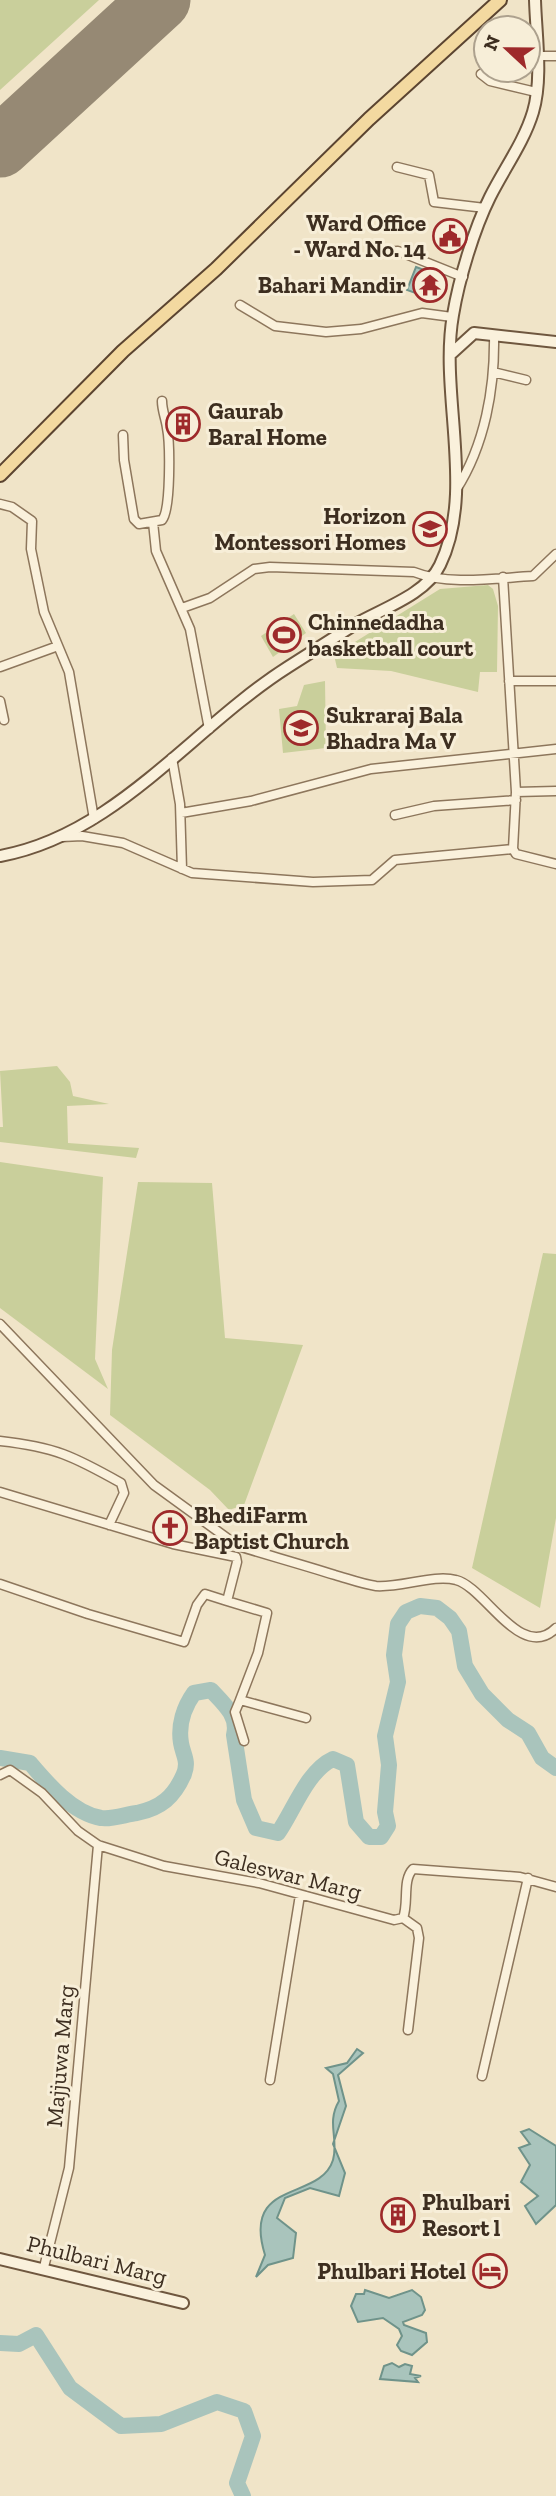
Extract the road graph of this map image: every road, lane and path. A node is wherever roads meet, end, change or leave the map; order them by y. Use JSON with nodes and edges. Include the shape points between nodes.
{"nodes":[{"id":1,"x":500,"y":0,"type":"edge"},
{"id":2,"x":503,"y":84,"type":"edge"},
{"id":3,"x":536,"y":84,"type":"edge"},
{"id":4,"x":536,"y":92,"type":"junction"},
{"id":5,"x":397,"y":167,"type":"dead end"},
{"id":6,"x":485,"y":208,"type":"junction"},
{"id":7,"x":384,"y":252,"type":"dead end"},
{"id":8,"x":463,"y":278,"type":"junction"},
{"id":9,"x":240,"y":305,"type":"dead end"},
{"id":10,"x":452,"y":317,"type":"junction"},
{"id":11,"x":494,"y":335,"type":"junction"},
{"id":12,"x":556,"y":342,"type":"edge"},
{"id":13,"x":452,"y":353,"type":"junction"},
{"id":14,"x":493,"y":372,"type":"junction"},
{"id":15,"x":526,"y":380,"type":"dead end"},
{"id":16,"x":162,"y":401,"type":"dead end"},
{"id":17,"x":124,"y":435,"type":"dead end"},
{"id":18,"x":0,"y":475,"type":"edge"},
{"id":19,"x":454,"y":492,"type":"junction"},
{"id":20,"x":0,"y":504,"type":"edge"},
{"id":21,"x":153,"y":522,"type":"junction"},
{"id":22,"x":556,"y":554,"type":"edge"},
{"id":23,"x":503,"y":577,"type":"junction"},
{"id":24,"x":431,"y":579,"type":"junction"},
{"id":25,"x":182,"y":608,"type":"junction"},
{"id":26,"x":58,"y":646,"type":"junction"},
{"id":27,"x":0,"y":667,"type":"edge"},
{"id":28,"x":509,"y":681,"type":"junction"},
{"id":29,"x":556,"y":681,"type":"edge"},
{"id":30,"x":0,"y":698,"type":"edge"},
{"id":31,"x":4,"y":720,"type":"dead end"},
{"id":32,"x":209,"y":729,"type":"junction"},
{"id":33,"x":556,"y":749,"type":"edge"},
{"id":34,"x":514,"y":754,"type":"junction"},
{"id":35,"x":172,"y":758,"type":"junction"},
{"id":36,"x":556,"y":791,"type":"edge"},
{"id":37,"x":516,"y":796,"type":"junction"},
{"id":38,"x":181,"y":813,"type":"junction"},
{"id":39,"x":395,"y":815,"type":"dead end"},
{"id":40,"x":94,"y":819,"type":"junction"},
{"id":41,"x":61,"y":837,"type":"junction"},
{"id":42,"x":513,"y":849,"type":"junction"},
{"id":43,"x":0,"y":856,"type":"edge"},
{"id":44,"x":556,"y":864,"type":"edge"},
{"id":45,"x":182,"y":869,"type":"junction"},
{"id":46,"x":0,"y":1324,"type":"edge"},
{"id":47,"x":0,"y":1441,"type":"edge"},
{"id":48,"x":0,"y":1492,"type":"edge"},
{"id":49,"x":109,"y":1525,"type":"junction"},
{"id":50,"x":0,"y":1584,"type":"edge"},
{"id":51,"x":227,"y":1601,"type":"junction"},
{"id":52,"x":556,"y":1628,"type":"edge"},
{"id":53,"x":240,"y":1700,"type":"junction"},
{"id":54,"x":306,"y":1718,"type":"dead end"},
{"id":55,"x":244,"y":1741,"type":"dead end"},
{"id":56,"x":0,"y":1774,"type":"edge"},
{"id":57,"x":98,"y":1845,"type":"junction"},
{"id":58,"x":528,"y":1878,"type":"junction"},
{"id":59,"x":556,"y":1887,"type":"edge"},
{"id":60,"x":300,"y":1895,"type":"junction"},
{"id":61,"x":403,"y":1918,"type":"junction"},
{"id":62,"x":408,"y":2030,"type":"dead end"},
{"id":63,"x":482,"y":2076,"type":"dead end"},
{"id":64,"x":270,"y":2081,"type":"dead end"},
{"id":65,"x":0,"y":2259,"type":"edge"},
{"id":66,"x":44,"y":2267,"type":"junction"},
{"id":67,"x":183,"y":2302,"type":"dead end"}],
"edges":[{"from":1,"to":18,"type":"main road","via":[[123,351]]},
{"from":2,"to":4,"type":"street"},
{"from":3,"to":4,"type":"street"},
{"from":4,"to":6,"type":"street","via":[[526,131]]},
{"from":5,"to":6,"type":"street","via":[[429,175],[433,202]]},
{"from":6,"to":8,"type":"street"},
{"from":7,"to":8,"type":"street","via":[[398,251]]},
{"from":8,"to":10,"type":"street"},
{"from":9,"to":10,"type":"street","via":[[275,326],[326,332],[361,329],[422,313]]},
{"from":10,"to":13,"type":"street"},
{"from":11,"to":12,"type":"street"},
{"from":11,"to":13,"type":"street","via":[[474,333]]},
{"from":11,"to":14,"type":"street"},
{"from":13,"to":19,"type":"street"},
{"from":14,"to":15,"type":"street"},
{"from":14,"to":19,"type":"street","via":[[481,435]]},
{"from":16,"to":21,"type":"street","via":[[168,430],[168,504],[166,515]]},
{"from":17,"to":21,"type":"street","via":[[134,519],[139,524]]},
{"from":19,"to":24,"type":"street","via":[[447,548]]},
{"from":20,"to":26,"type":"street","via":[[32,521],[31,549],[44,612]]},
{"from":21,"to":25,"type":"street","via":[[156,551]]},
{"from":22,"to":23,"type":"street","via":[[533,576]]},
{"from":23,"to":24,"type":"street"},
{"from":23,"to":28,"type":"street"},
{"from":24,"to":25,"type":"street","via":[[414,572],[270,567],[254,569],[210,598]]},
{"from":24,"to":32,"type":"street","via":[[281,672]]},
{"from":25,"to":32,"type":"street"},
{"from":26,"to":27,"type":"street"},
{"from":26,"to":40,"type":"street","via":[[69,672]]},
{"from":28,"to":29,"type":"street"},
{"from":28,"to":34,"type":"street"},
{"from":30,"to":31,"type":"street"},
{"from":32,"to":35,"type":"street"},
{"from":33,"to":34,"type":"street"},
{"from":34,"to":37,"type":"street"},
{"from":34,"to":38,"type":"street","via":[[371,769]]},
{"from":35,"to":38,"type":"street"},
{"from":35,"to":40,"type":"street"},
{"from":36,"to":37,"type":"street"},
{"from":37,"to":39,"type":"street"},
{"from":37,"to":42,"type":"street"},
{"from":38,"to":45,"type":"street"},
{"from":40,"to":41,"type":"street"},
{"from":41,"to":43,"type":"street","via":[[32,850]]},
{"from":41,"to":45,"type":"street","via":[[123,843]]},
{"from":42,"to":44,"type":"street","via":[[516,854]]},
{"from":42,"to":45,"type":"street","via":[[395,860],[372,880],[313,882]]},
{"from":46,"to":52,"type":"street","via":[[154,1485],[224,1539],[369,1585],[455,1579],[473,1588],[520,1632],[542,1635]]},
{"from":47,"to":49,"type":"street","via":[[41,1445],[90,1464],[121,1483],[124,1493]]},
{"from":48,"to":49,"type":"street"},
{"from":49,"to":51,"type":"street","via":[[236,1557]]},
{"from":50,"to":51,"type":"street","via":[[184,1642],[205,1594]]},
{"from":51,"to":53,"type":"street","via":[[267,1613]]},
{"from":53,"to":54,"type":"street"},
{"from":53,"to":55,"type":"street","via":[[235,1712]]},
{"from":56,"to":57,"type":"street","name":"Galeswar Marg","via":[[10,1770],[42,1793]]},
{"from":57,"to":60,"type":"street","name":"Galeswar Marg","via":[[164,1866]]},
{"from":57,"to":66,"type":"street","name":"Majjuwa Marg","via":[[69,2168]]},
{"from":58,"to":59,"type":"street"},
{"from":58,"to":61,"type":"street","via":[[413,1869],[408,1875]]},
{"from":58,"to":63,"type":"street"},
{"from":60,"to":61,"type":"street","name":"Galeswar Marg","via":[[394,1920]]},
{"from":60,"to":64,"type":"street"},
{"from":61,"to":62,"type":"street","via":[[417,1928],[419,1938]]},
{"from":65,"to":66,"type":"street","name":"Phulbari Marg"},
{"from":66,"to":67,"type":"street","name":"Phulbari Marg"}]}
